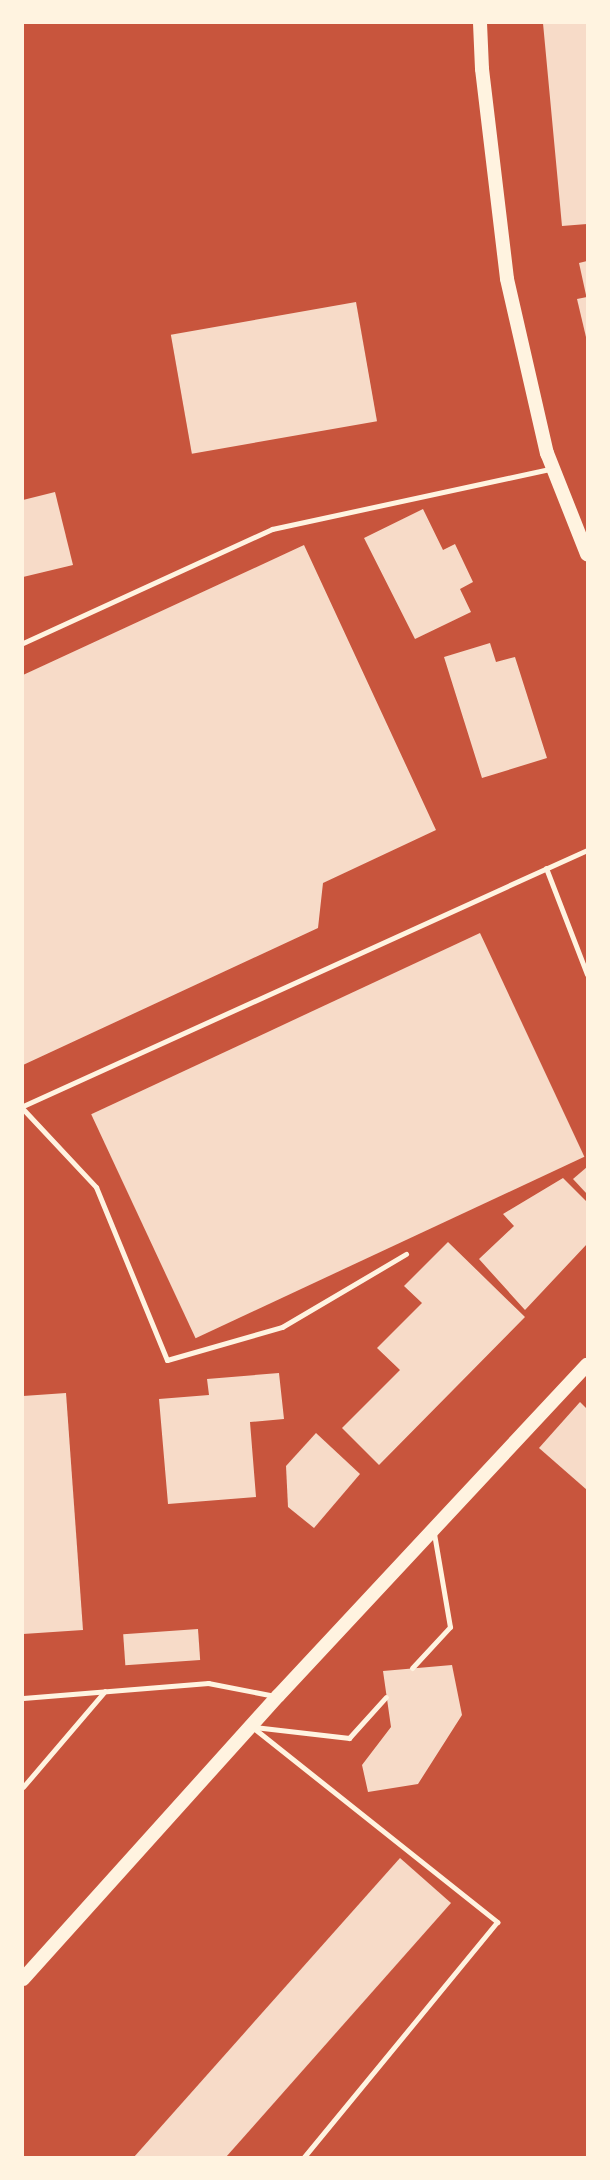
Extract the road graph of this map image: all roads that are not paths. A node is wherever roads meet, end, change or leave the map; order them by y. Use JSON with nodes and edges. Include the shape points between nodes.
{"nodes":[{"id":1,"x":480,"y":23,"type":"edge"},
{"id":2,"x":553,"y":468,"type":"junction"},
{"id":3,"x":587,"y":554,"type":"edge"},
{"id":4,"x":23,"y":643,"type":"edge"},
{"id":5,"x":587,"y":850,"type":"edge"},
{"id":6,"x":546,"y":868,"type":"junction"},
{"id":7,"x":587,"y":974,"type":"edge"},
{"id":8,"x":23,"y":1108,"type":"edge"},
{"id":9,"x":406,"y":1254,"type":"dead end"},
{"id":10,"x":587,"y":1365,"type":"edge"},
{"id":11,"x":433,"y":1530,"type":"junction"},
{"id":12,"x":412,"y":1668,"type":"dead end"},
{"id":13,"x":105,"y":1691,"type":"junction"},
{"id":14,"x":278,"y":1696,"type":"junction"},
{"id":15,"x":386,"y":1697,"type":"dead end"},
{"id":16,"x":23,"y":1698,"type":"edge"},
{"id":17,"x":251,"y":1726,"type":"junction"},
{"id":18,"x":23,"y":1787,"type":"edge"},
{"id":19,"x":23,"y":1979,"type":"edge"},
{"id":20,"x":304,"y":2157,"type":"edge"}],
"edges":[{"from":1,"to":2,"type":"main road","via":[[507,279]]},
{"from":2,"to":3,"type":"main road"},
{"from":2,"to":4,"type":"lane","via":[[272,529]]},
{"from":5,"to":6,"type":"lane"},
{"from":6,"to":7,"type":"lane"},
{"from":6,"to":8,"type":"lane"},
{"from":8,"to":9,"type":"lane","via":[[96,1187],[167,1360],[282,1327]]},
{"from":10,"to":11,"type":"main road"},
{"from":11,"to":12,"type":"lane","via":[[450,1627]]},
{"from":11,"to":14,"type":"main road"},
{"from":13,"to":14,"type":"lane","via":[[208,1683]]},
{"from":13,"to":16,"type":"lane"},
{"from":13,"to":18,"type":"lane"},
{"from":14,"to":17,"type":"main road"},
{"from":15,"to":17,"type":"lane","via":[[349,1738]]},
{"from":17,"to":19,"type":"main road"},
{"from":17,"to":20,"type":"lane","via":[[497,1922]]}]}
